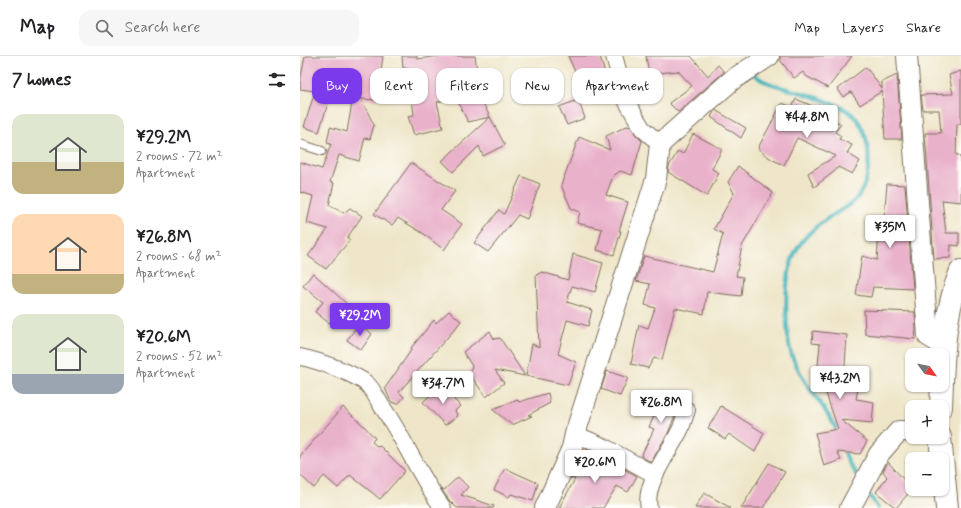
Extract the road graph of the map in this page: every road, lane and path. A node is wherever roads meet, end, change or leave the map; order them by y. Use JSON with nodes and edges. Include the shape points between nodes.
{"nodes":[{"id":1,"x":614,"y":56,"type":"edge"},
{"id":2,"x":907,"y":56,"type":"edge"},
{"id":3,"x":756,"y":64,"type":"edge"},
{"id":4,"x":300,"y":144,"type":"edge"},
{"id":5,"x":660,"y":144,"type":"junction"},
{"id":6,"x":322,"y":151,"type":"dead end"},
{"id":7,"x":961,"y":271,"type":"edge"},
{"id":8,"x":944,"y":346,"type":"junction"},
{"id":9,"x":300,"y":357,"type":"edge"},
{"id":10,"x":941,"y":400,"type":"edge"},
{"id":11,"x":687,"y":410,"type":"dead end"},
{"id":12,"x":905,"y":431,"type":"edge"},
{"id":13,"x":575,"y":434,"type":"junction"},
{"id":14,"x":941,"y":444,"type":"edge"},
{"id":15,"x":655,"y":475,"type":"junction"},
{"id":16,"x":854,"y":501,"type":"edge"},
{"id":17,"x":443,"y":508,"type":"edge"},
{"id":18,"x":545,"y":508,"type":"edge"},
{"id":19,"x":649,"y":508,"type":"edge"},
{"id":20,"x":947,"y":508,"type":"edge"}],
"edges":[{"from":1,"to":5,"type":"street","via":[[627,102],[642,128]]},
{"from":2,"to":8,"type":"street","via":[[928,336]]},
{"from":3,"to":5,"type":"street","via":[[732,80]]},
{"from":4,"to":6,"type":"lane"},
{"from":5,"to":13,"type":"street","via":[[656,179]]},
{"from":7,"to":8,"type":"highway","via":[[949,308]]},
{"from":8,"to":10,"type":"highway"},
{"from":9,"to":17,"type":"street","via":[[348,373],[367,384]]},
{"from":11,"to":15,"type":"street"},
{"from":12,"to":16,"type":"street","via":[[899,431],[879,454]]},
{"from":13,"to":15,"type":"street","via":[[603,446]]},
{"from":13,"to":18,"type":"street","via":[[572,448]]},
{"from":14,"to":20,"type":"highway"},
{"from":15,"to":19,"type":"street","via":[[647,501]]}]}
